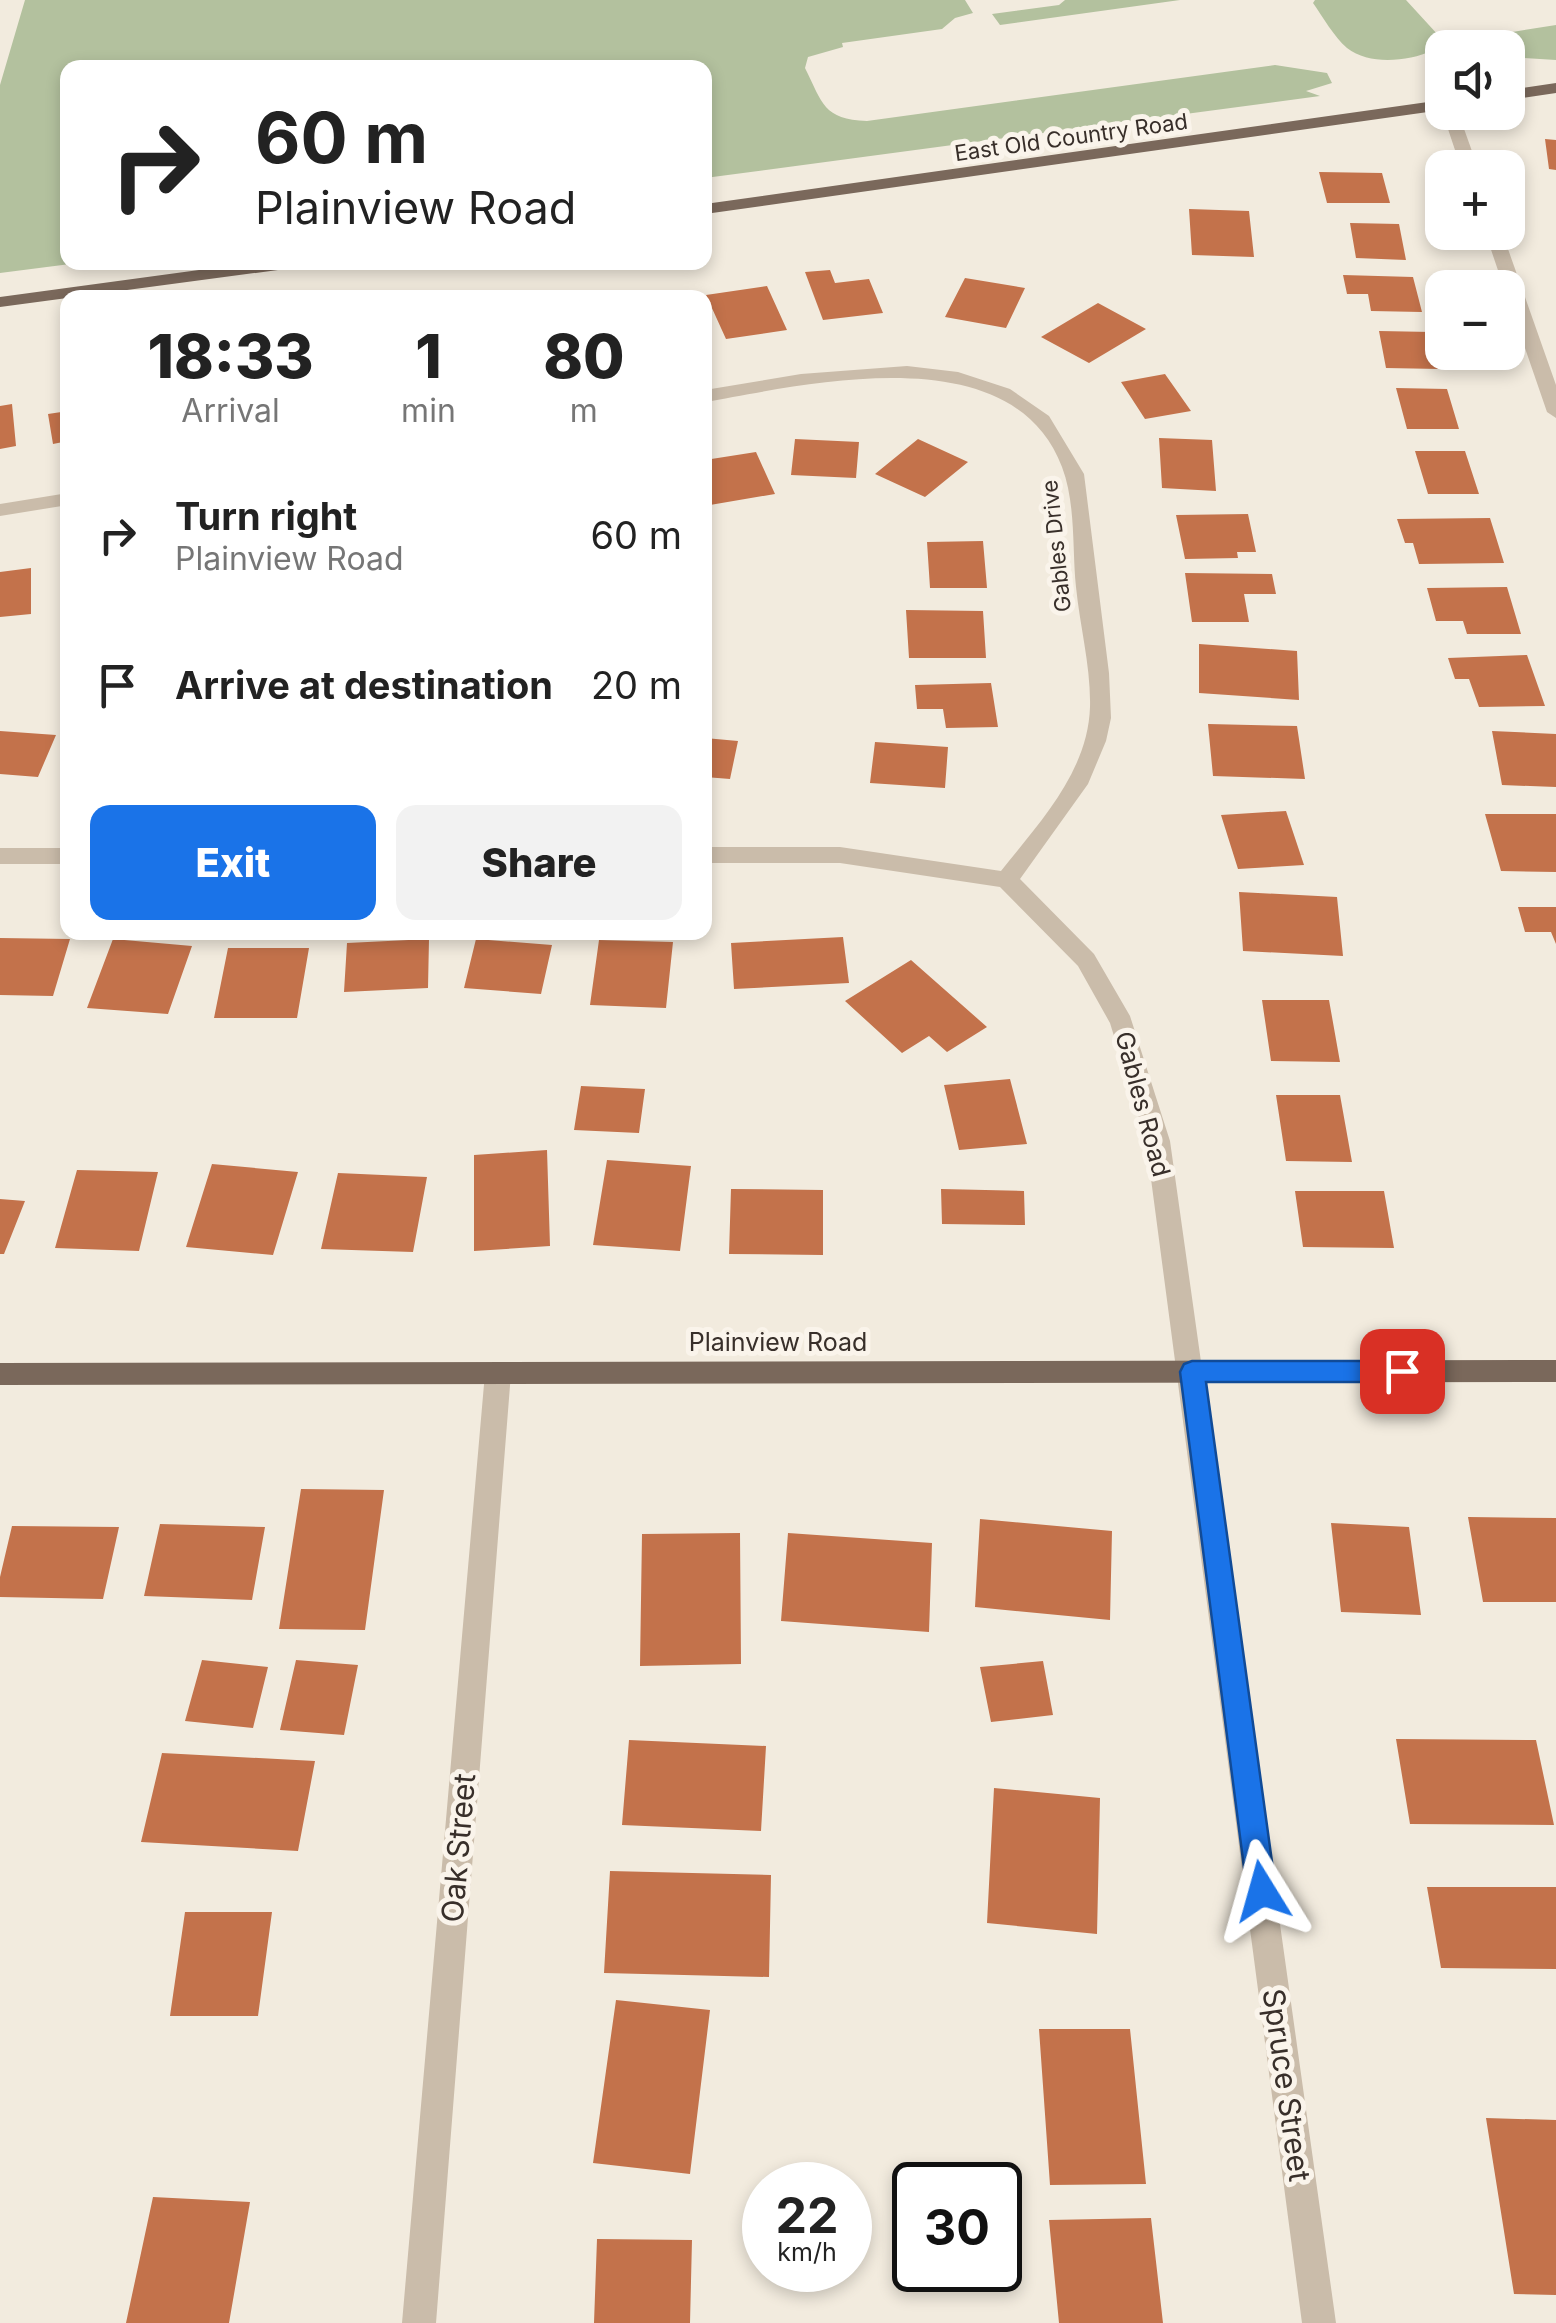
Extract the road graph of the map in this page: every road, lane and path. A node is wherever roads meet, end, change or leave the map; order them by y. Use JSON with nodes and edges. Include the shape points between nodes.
{"nodes":[{"id":1,"x":1556,"y":88,"type":"edge"},
{"id":2,"x":1525,"y":93,"type":"edge"},
{"id":3,"x":1425,"y":107,"type":"edge"},
{"id":4,"x":712,"y":208,"type":"edge"},
{"id":5,"x":1499,"y":250,"type":"edge"},
{"id":6,"x":240,"y":270,"type":"edge"},
{"id":7,"x":90,"y":290,"type":"edge"},
{"id":8,"x":60,"y":294,"type":"edge"},
{"id":9,"x":0,"y":302,"type":"edge"},
{"id":10,"x":712,"y":395,"type":"edge"},
{"id":11,"x":1556,"y":412,"type":"edge"},
{"id":12,"x":60,"y":500,"type":"edge"},
{"id":13,"x":0,"y":510,"type":"edge"},
{"id":14,"x":712,"y":855,"type":"edge"},
{"id":15,"x":0,"y":856,"type":"edge"},
{"id":16,"x":60,"y":856,"type":"edge"},
{"id":17,"x":1007,"y":880,"type":"junction"},
{"id":18,"x":1556,"y":1370,"type":"edge"},
{"id":19,"x":1192,"y":1372,"type":"junction"},
{"id":20,"x":498,"y":1373,"type":"junction"},
{"id":21,"x":0,"y":1374,"type":"edge"},
{"id":22,"x":418,"y":2323,"type":"edge"},
{"id":23,"x":1319,"y":2323,"type":"edge"}],
"edges":[{"from":1,"to":2,"type":"main road"},
{"from":3,"to":4,"type":"main road","name":"East Old Country Road"},
{"from":5,"to":11,"type":"street"},
{"from":6,"to":7,"type":"main road"},
{"from":8,"to":9,"type":"main road"},
{"from":10,"to":17,"type":"street","name":"Gables Drive","via":[[851,372],[928,372],[978,382],[1051,424],[1072,466],[1100,716],[1080,782]]},
{"from":12,"to":13,"type":"street"},
{"from":14,"to":17,"type":"street","via":[[840,854]]},
{"from":15,"to":16,"type":"street"},
{"from":17,"to":19,"type":"street","name":"Gables Road","via":[[1086,960],[1122,1022],[1158,1141]]},
{"from":18,"to":19,"type":"main road","name":"Plainview Road"},
{"from":19,"to":20,"type":"main road","name":"Plainview Road"},
{"from":19,"to":23,"type":"street","name":"Spruce Street"},
{"from":20,"to":21,"type":"main road","name":"Plainview Road"},
{"from":20,"to":22,"type":"street","name":"Oak Street"}]}
